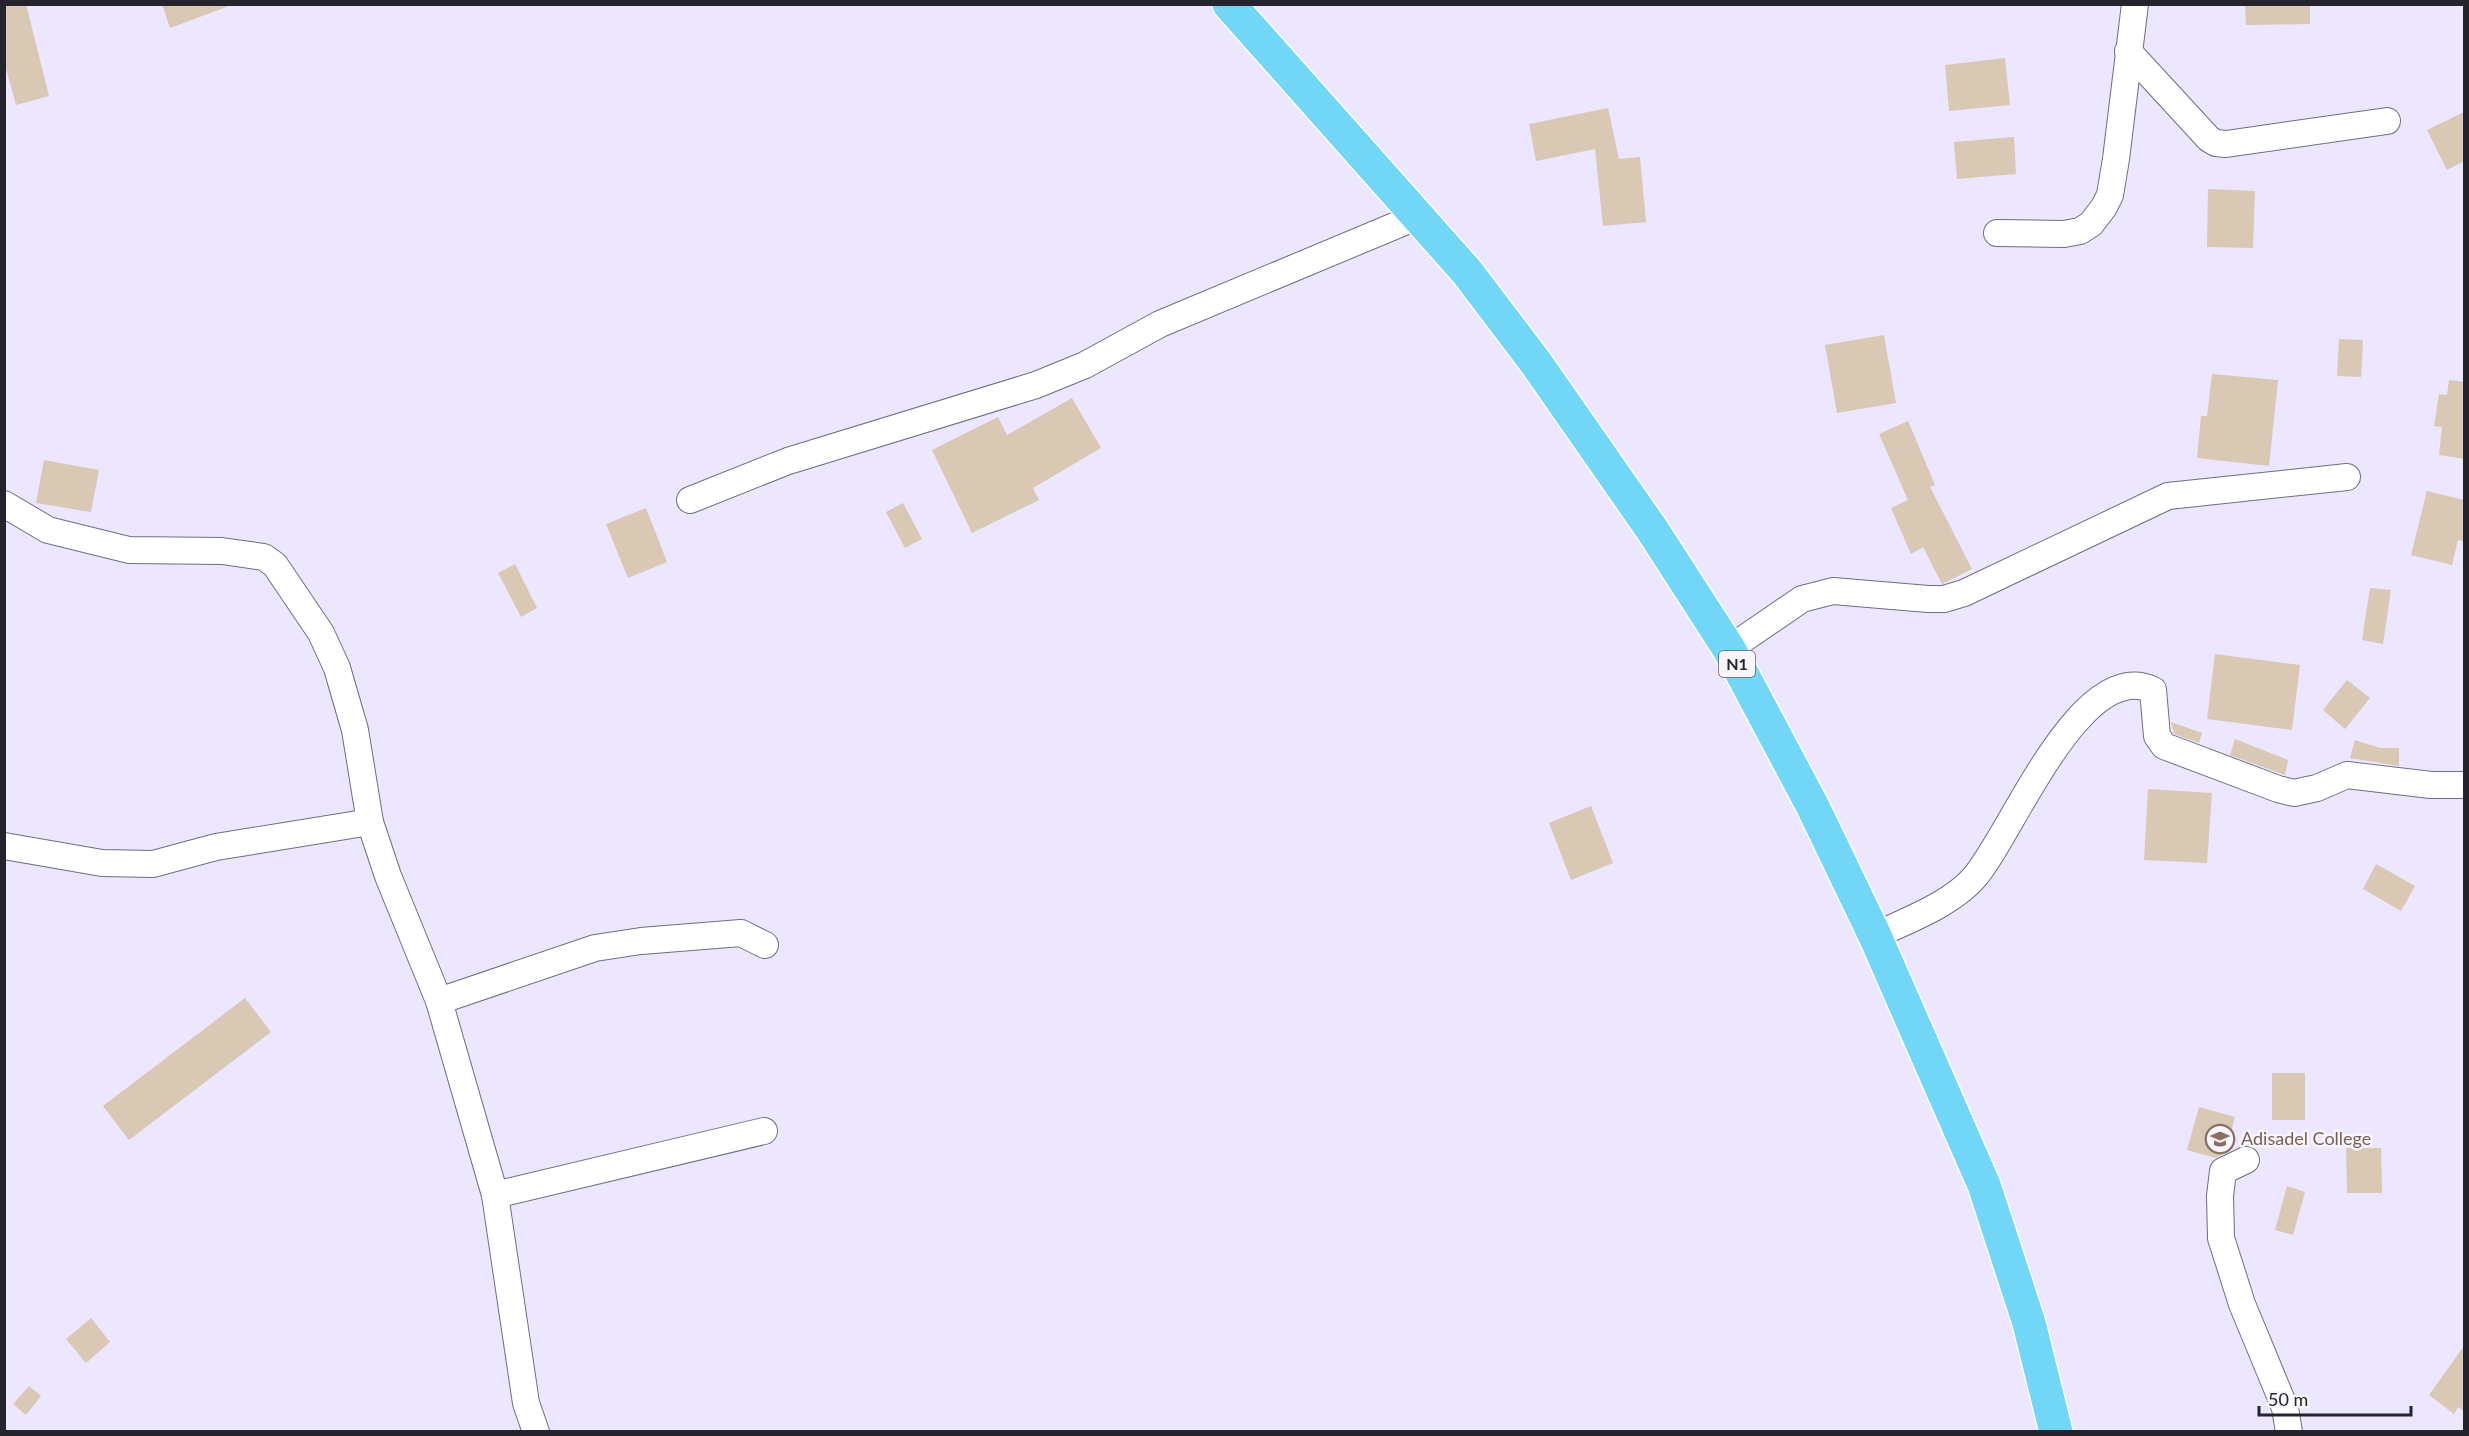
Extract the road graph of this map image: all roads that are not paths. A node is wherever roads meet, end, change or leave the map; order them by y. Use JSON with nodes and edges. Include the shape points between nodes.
{"nodes":[{"id":1,"x":1228,"y":4,"type":"edge"},
{"id":2,"x":2135,"y":4,"type":"edge"},
{"id":3,"x":2128,"y":51,"type":"junction"},
{"id":4,"x":2387,"y":121,"type":"dead end"},
{"id":5,"x":1416,"y":217,"type":"junction"},
{"id":6,"x":1997,"y":233,"type":"dead end"},
{"id":7,"x":2347,"y":477,"type":"dead end"},
{"id":8,"x":690,"y":500,"type":"dead end"},
{"id":9,"x":4,"y":504,"type":"edge"},
{"id":10,"x":1729,"y":649,"type":"junction"},
{"id":11,"x":2464,"y":785,"type":"edge"},
{"id":12,"x":370,"y":822,"type":"junction"},
{"id":13,"x":4,"y":846,"type":"edge"},
{"id":14,"x":1875,"y":936,"type":"junction"},
{"id":15,"x":765,"y":945,"type":"dead end"},
{"id":16,"x":439,"y":1001,"type":"junction"},
{"id":17,"x":764,"y":1131,"type":"dead end"},
{"id":18,"x":2246,"y":1160,"type":"dead end"},
{"id":19,"x":495,"y":1195,"type":"junction"},
{"id":20,"x":536,"y":1431,"type":"edge"},
{"id":21,"x":2056,"y":1431,"type":"edge"},
{"id":22,"x":2289,"y":1431,"type":"edge"}],
"edges":[{"from":1,"to":5,"type":"highway","number":"N1","via":[[1308,90]]},
{"from":2,"to":3,"type":"street"},
{"from":3,"to":4,"type":"street","via":[[2216,143]]},
{"from":3,"to":6,"type":"street","via":[[2116,159],[2104,207],[2080,231]]},
{"from":5,"to":8,"type":"street","via":[[1160,324],[1085,365],[1036,385],[788,461]]},
{"from":5,"to":10,"type":"highway","number":"N1","via":[[1467,272],[1536,363],[1653,531]]},
{"from":7,"to":10,"type":"street","via":[[2168,496],[1964,593],[1928,599],[1833,591],[1802,599]]},
{"from":9,"to":12,"type":"street","via":[[48,530],[129,549],[238,553],[264,557],[275,565],[316,624],[337,668],[355,730]]},
{"from":10,"to":14,"type":"highway","number":"N1","via":[[1813,807]]},
{"from":11,"to":14,"type":"street","via":[[2347,775],[2294,793],[2278,789],[2164,746],[2157,736],[2152,690],[2143,686],[2124,687],[2074,721],[1974,878],[1954,895]]},
{"from":12,"to":13,"type":"street","via":[[216,847],[153,864],[102,863]]},
{"from":12,"to":16,"type":"street"},
{"from":14,"to":21,"type":"highway","number":"N1","via":[[1984,1185],[2029,1323]]},
{"from":15,"to":16,"type":"street","via":[[741,933],[595,948]]},
{"from":16,"to":19,"type":"street"},
{"from":17,"to":19,"type":"street"},
{"from":18,"to":22,"type":"street","via":[[2223,1171],[2221,1238]]},
{"from":19,"to":20,"type":"street","via":[[526,1403]]}]}
